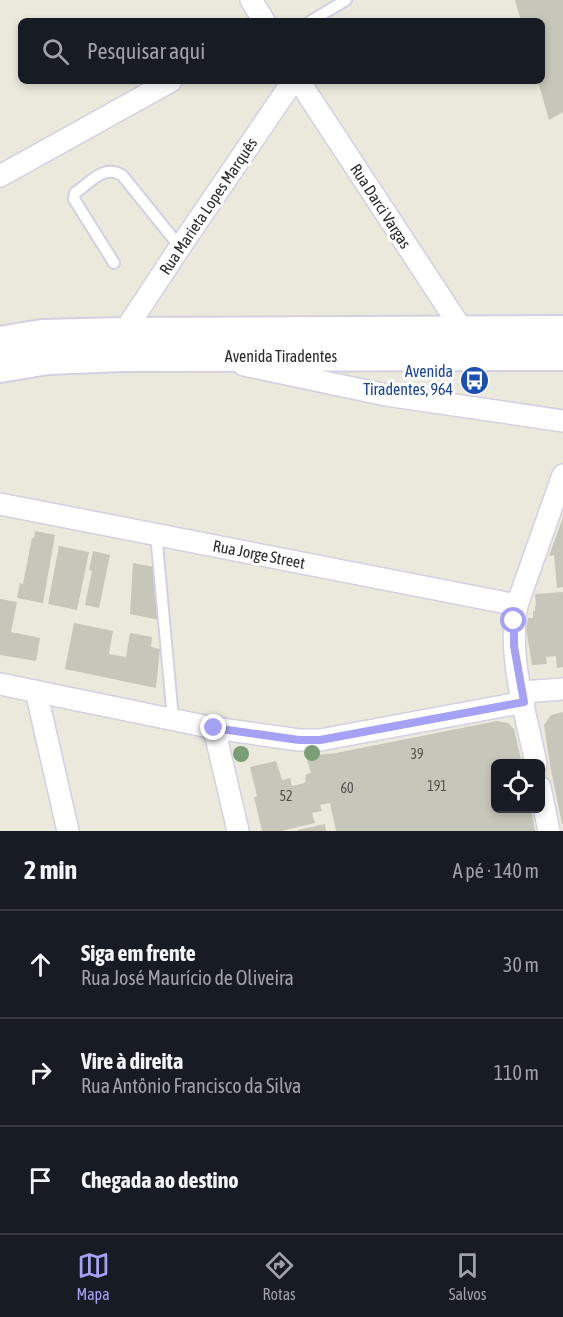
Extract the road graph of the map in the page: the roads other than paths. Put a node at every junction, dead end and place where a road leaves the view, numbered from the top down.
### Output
1 (252, 0) edge
2 (346, 0) edge
3 (262, 18) edge
4 (316, 18) edge
5 (166, 84) edge
6 (291, 84) edge
7 (301, 84) edge
8 (0, 176) edge
9 (180, 247) junction
10 (114, 263) dead end
11 (563, 330) edge
12 (463, 331) junction
13 (124, 332) junction
14 (0, 341) edge
15 (563, 356) edge
16 (208, 357) junction
17 (0, 368) edge
18 (563, 421) edge
19 (563, 475) edge
20 (0, 504) edge
21 (156, 534) junction
22 (517, 605) junction
23 (0, 684) edge
24 (563, 689) edge
25 (36, 692) junction
26 (523, 697) junction
27 (173, 719) junction
28 (214, 728) junction
29 (535, 759) edge
30 (545, 811) edge
31 (68, 831) edge
32 (238, 831) edge
33 (549, 831) edge

1 - 3 street
2 - 4 lane
5 - 8 street
6 - 9 street, Rua Marieta Lopes Marquês
7 - 12 street, Rua Darci Vargas
9 - 10 lane
9 - 13 street, Rua Marieta Lopes Marquês
11 - 12 main road, Avenida Tiradentes
12 - 13 main road, Avenida Tiradentes
13 - 14 main road, Avenida Tiradentes
15 - 16 main road, Avenida Tiradentes
16 - 17 main road, Avenida Tiradentes
16 - 18 street
19 - 22 street
20 - 21 street, Rua Jorge Street
21 - 22 street, Rua Jorge Street
21 - 27 lane
22 - 26 street
23 - 25 street
24 - 26 street
25 - 27 street
25 - 31 street
26 - 28 street
26 - 29 street
27 - 28 street
28 - 32 street
30 - 33 street

